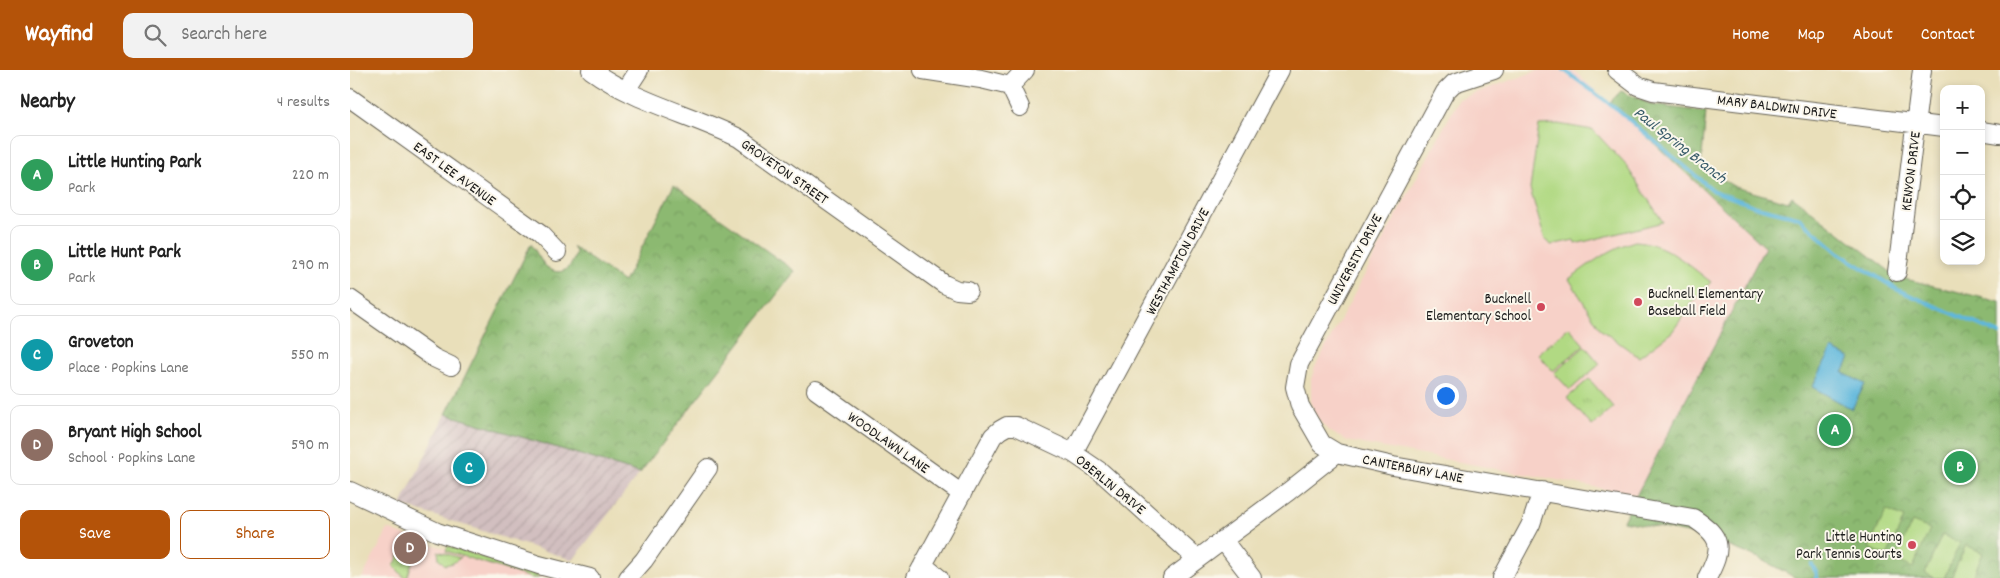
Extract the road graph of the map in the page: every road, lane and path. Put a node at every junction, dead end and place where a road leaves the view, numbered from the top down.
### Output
1 (591, 70) edge
2 (639, 70) edge
3 (923, 70) edge
4 (1025, 70) edge
5 (1280, 70) edge
6 (1494, 70) edge
7 (1617, 70) edge
8 (1922, 70) edge
9 (1471, 73) edge
10 (1010, 86) junction
11 (626, 90) junction
12 (350, 98) edge
13 (1020, 107) dead end
14 (1915, 123) junction
15 (1940, 126) edge
16 (1985, 132) edge
17 (2000, 134) edge
18 (557, 252) dead end
19 (1898, 272) dead end
20 (968, 291) dead end
21 (350, 299) edge
22 (451, 366) dead end
23 (816, 390) dead end
24 (1073, 453) junction
25 (1337, 453) junction
26 (708, 468) dead end
27 (350, 491) edge
28 (1542, 492) junction
29 (962, 494) junction
30 (1223, 540) junction
31 (1197, 559) junction
32 (920, 572) edge
33 (590, 578) edge
34 (628, 578) edge
35 (939, 578) edge
36 (1172, 578) edge
37 (1252, 578) edge
38 (1502, 578) edge
39 (1707, 578) edge

1 - 11 street, GROVETON STREET
2 - 11 street
3 - 10 street
4 - 10 street
5 - 24 street, WESTHAMPTON DRIVE
6 - 9 street
7 - 14 street, MARY BALDWIN DRIVE
8 - 14 street, KENYON DRIVE
9 - 25 street, UNIVERSITY DRIVE
10 - 13 street
11 - 20 street, GROVETON STREET
12 - 18 street, EAST LEE AVENUE
14 - 15 street, MARY BALDWIN DRIVE
14 - 19 street, KENYON DRIVE
16 - 17 street
21 - 22 street
23 - 29 street, WOODLAWN LANE
24 - 29 street, OBERLIN DRIVE
24 - 31 street, OBERLIN DRIVE
25 - 28 street, CANTERBURY LANE
25 - 30 street
26 - 34 street
27 - 33 street
28 - 38 street
28 - 39 street, CANTERBURY LANE
29 - 32 street, OBERLIN DRIVE
30 - 31 street
30 - 37 street
31 - 36 street
32 - 35 street

